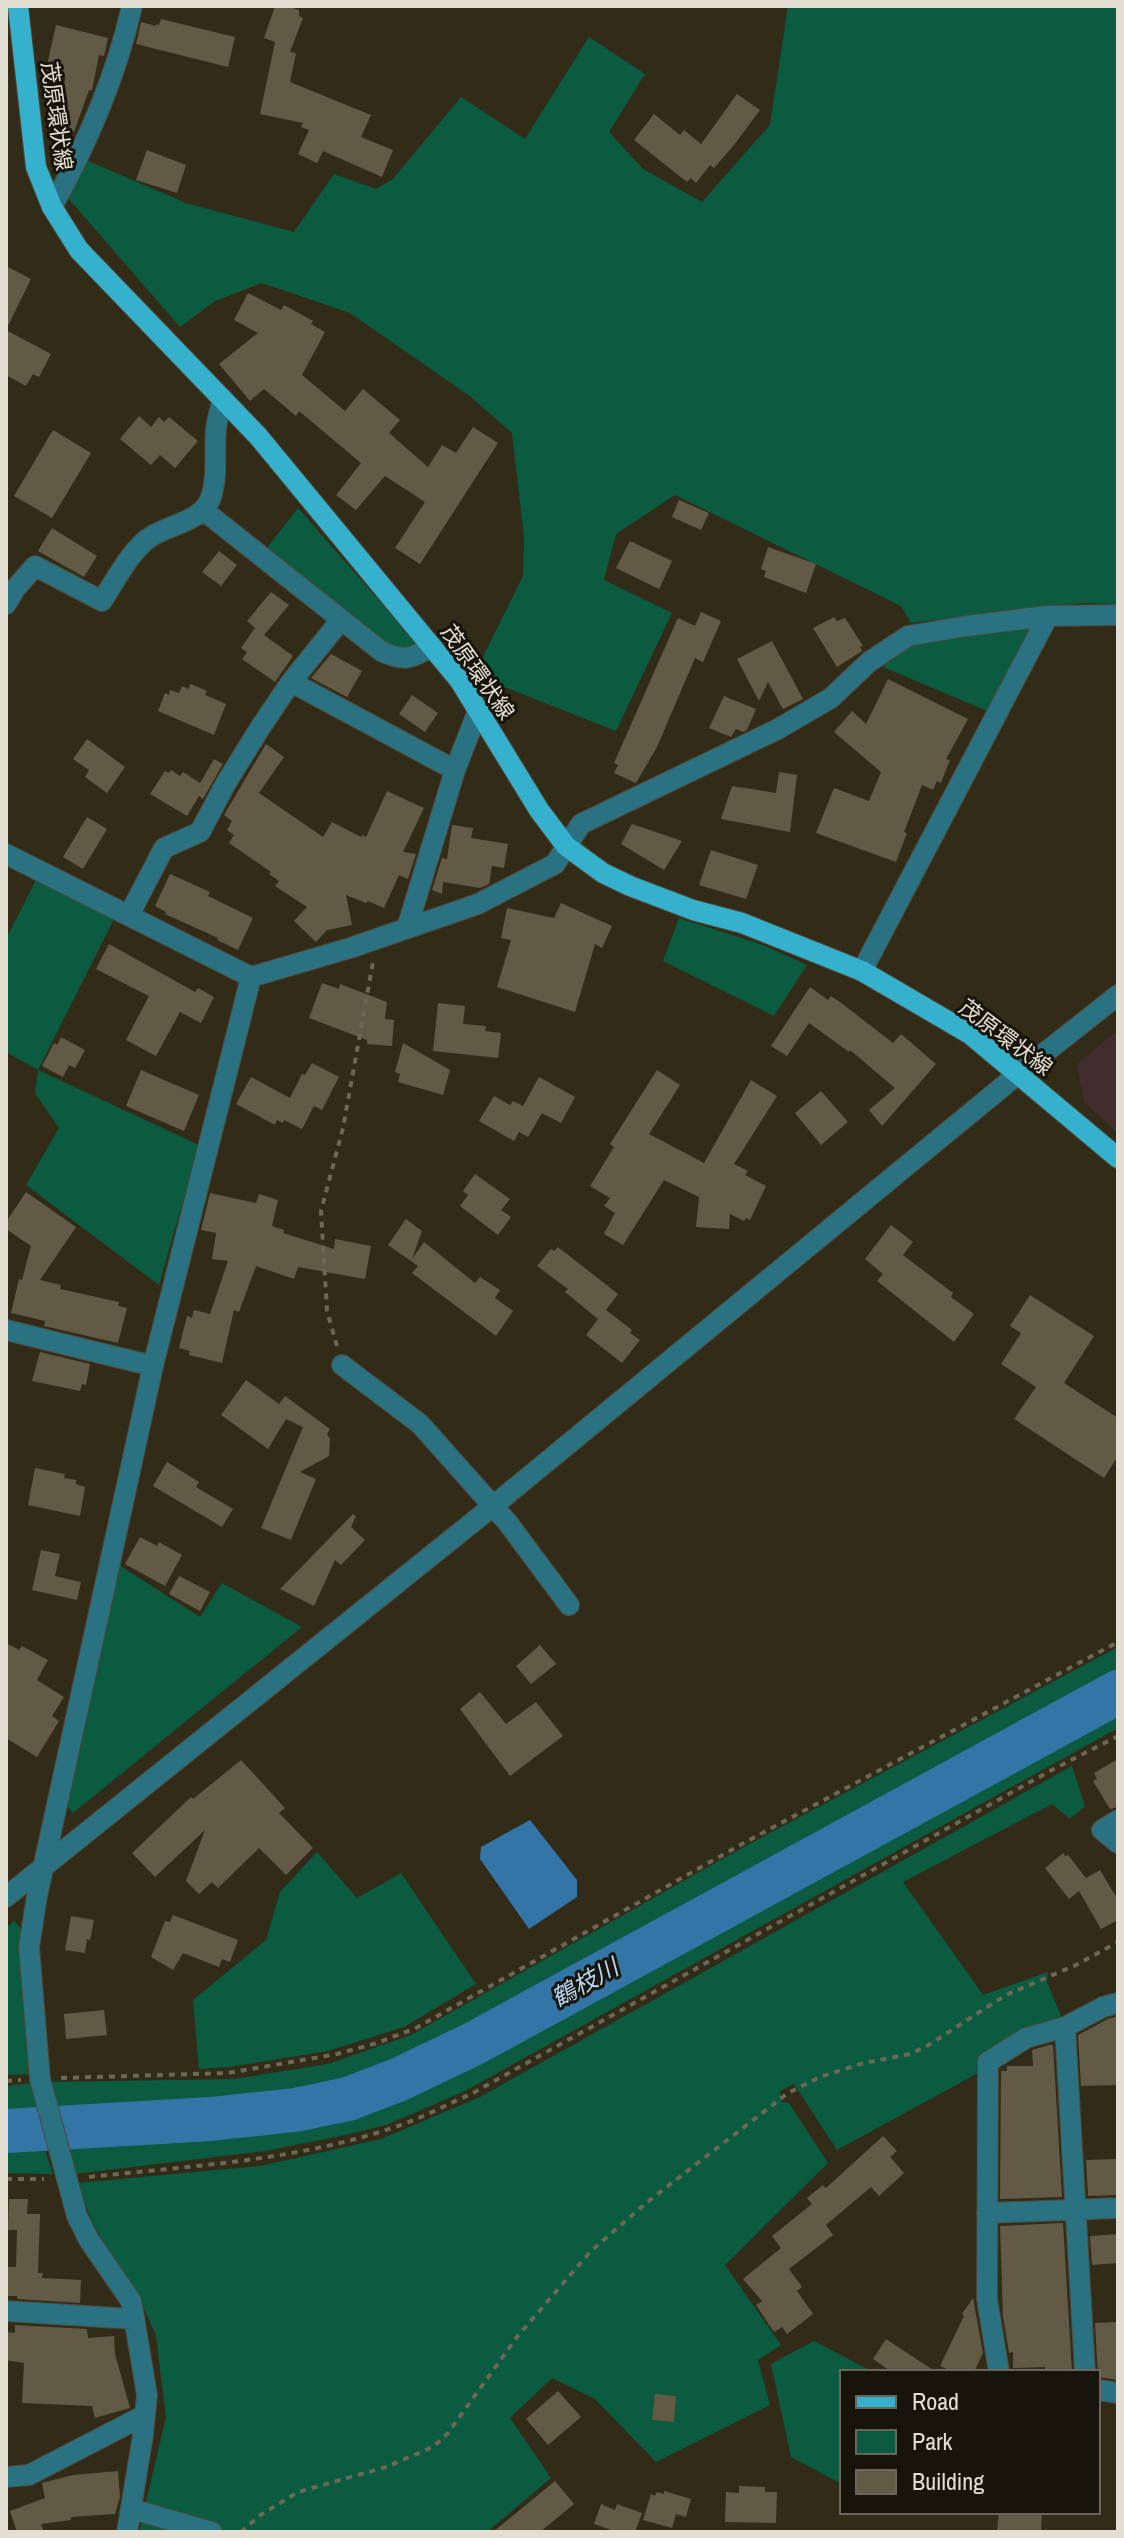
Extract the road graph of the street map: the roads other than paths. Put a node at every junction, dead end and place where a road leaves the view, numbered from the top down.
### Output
1 (18, 6) edge
2 (132, 6) edge
3 (52, 207) junction
4 (223, 399) junction
5 (203, 510) junction
6 (6, 604) edge
7 (1118, 615) edge
8 (1048, 616) junction
9 (341, 620) junction
10 (432, 646) junction
11 (291, 682) junction
12 (478, 711) junction
13 (455, 770) junction
14 (566, 846) junction
15 (6, 854) edge
16 (129, 915) junction
17 (407, 928) junction
18 (862, 971) junction
19 (251, 977) junction
20 (1118, 995) edge
21 (1018, 1074) junction
22 (1118, 1158) edge
23 (6, 1330) edge
24 (342, 1365) road end
25 (153, 1366) junction
26 (493, 1506) junction
27 (569, 1605) dead end
28 (1118, 1820) edge
29 (1118, 1843) edge
30 (45, 1866) junction
31 (6, 1897) edge
32 (1118, 2003) edge
33 (1065, 2027) junction
34 (1118, 2208) edge
35 (1077, 2209) junction
36 (987, 2213) junction
37 (6, 2311) edge
38 (134, 2319) junction
39 (999, 2370) edge
40 (1085, 2370) edge
41 (145, 2415) junction
42 (6, 2477) edge
43 (132, 2509) junction
44 (127, 2532) edge
45 (212, 2532) edge

1 - 3 main road, 茂原環状線
2 - 3 street
3 - 4 main road, 茂原環状線
4 - 5 street
4 - 10 main road, 茂原環状線
5 - 6 street
5 - 9 street
7 - 8 street
8 - 14 street
8 - 18 street
9 - 10 street
9 - 11 street
10 - 12 main road, 茂原環状線
11 - 13 street
11 - 16 street
12 - 13 street
12 - 14 main road, 茂原環状線
13 - 17 street
14 - 17 street
14 - 18 main road, 茂原環状線
15 - 16 street
16 - 19 street
17 - 19 street
18 - 21 main road, 茂原環状線
19 - 25 street
20 - 21 street
21 - 22 main road, 茂原環状線
21 - 26 street
23 - 25 street
24 - 26 street
25 - 30 street
26 - 27 street
26 - 30 street
28 - 29 street
30 - 31 street
30 - 38 street
32 - 33 street
33 - 35 street
33 - 36 street
34 - 35 street
35 - 36 street
35 - 40 street
36 - 39 street
37 - 38 street
38 - 41 street
41 - 42 street
41 - 43 street
43 - 44 street
43 - 45 street

